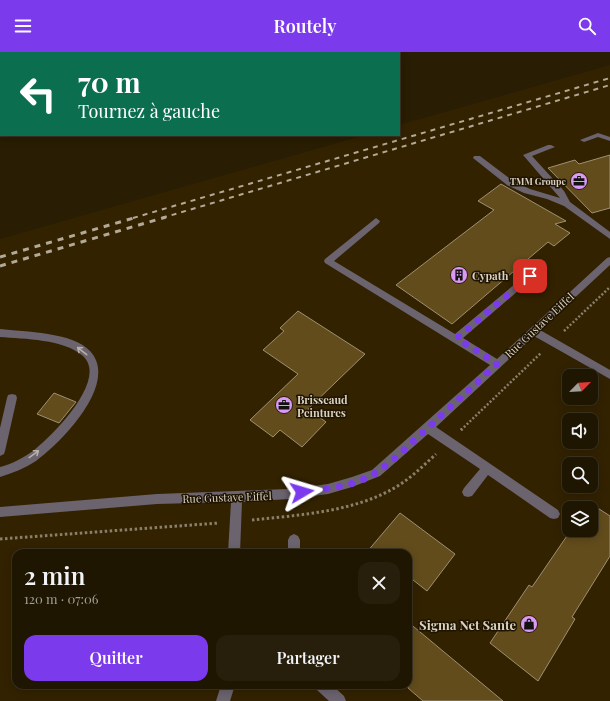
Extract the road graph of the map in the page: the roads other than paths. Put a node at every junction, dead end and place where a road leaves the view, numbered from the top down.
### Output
1 (610, 139) edge
2 (584, 140) dead end
3 (551, 148) dead end
4 (476, 158) dead end
5 (566, 204) junction
6 (376, 221) dead end
7 (610, 236) edge
8 (610, 260) edge
9 (530, 276) dead end
10 (534, 331) junction
11 (0, 333) edge
12 (457, 338) junction
13 (497, 364) junction
14 (610, 375) edge
15 (12, 398) dead end
16 (428, 428) junction
17 (0, 451) edge
18 (487, 469) junction
19 (0, 472) edge
20 (468, 492) dead end
21 (237, 497) junction
22 (0, 512) edge
23 (554, 514) dead end
24 (294, 540) dead end
25 (234, 549) edge
26 (294, 549) edge
27 (227, 689) edge
28 (326, 689) edge
29 (223, 701) edge
30 (339, 701) edge

1 - 2 street
3 - 5 street
4 - 5 street
5 - 7 street
6 - 12 street
8 - 10 street, Rue Gustave Eiffel
9 - 12 street
10 - 13 street, Rue Gustave Eiffel
10 - 14 street
19 -> 11 street
12 - 13 street
13 - 16 street, Rue Gustave Eiffel
15 - 17 street
16 - 18 street
16 - 21 street, Rue Gustave Eiffel
18 - 20 street
18 - 23 street
21 - 22 street, Rue Gustave Eiffel
21 - 25 street
24 - 26 street
27 - 29 street
28 - 30 street

